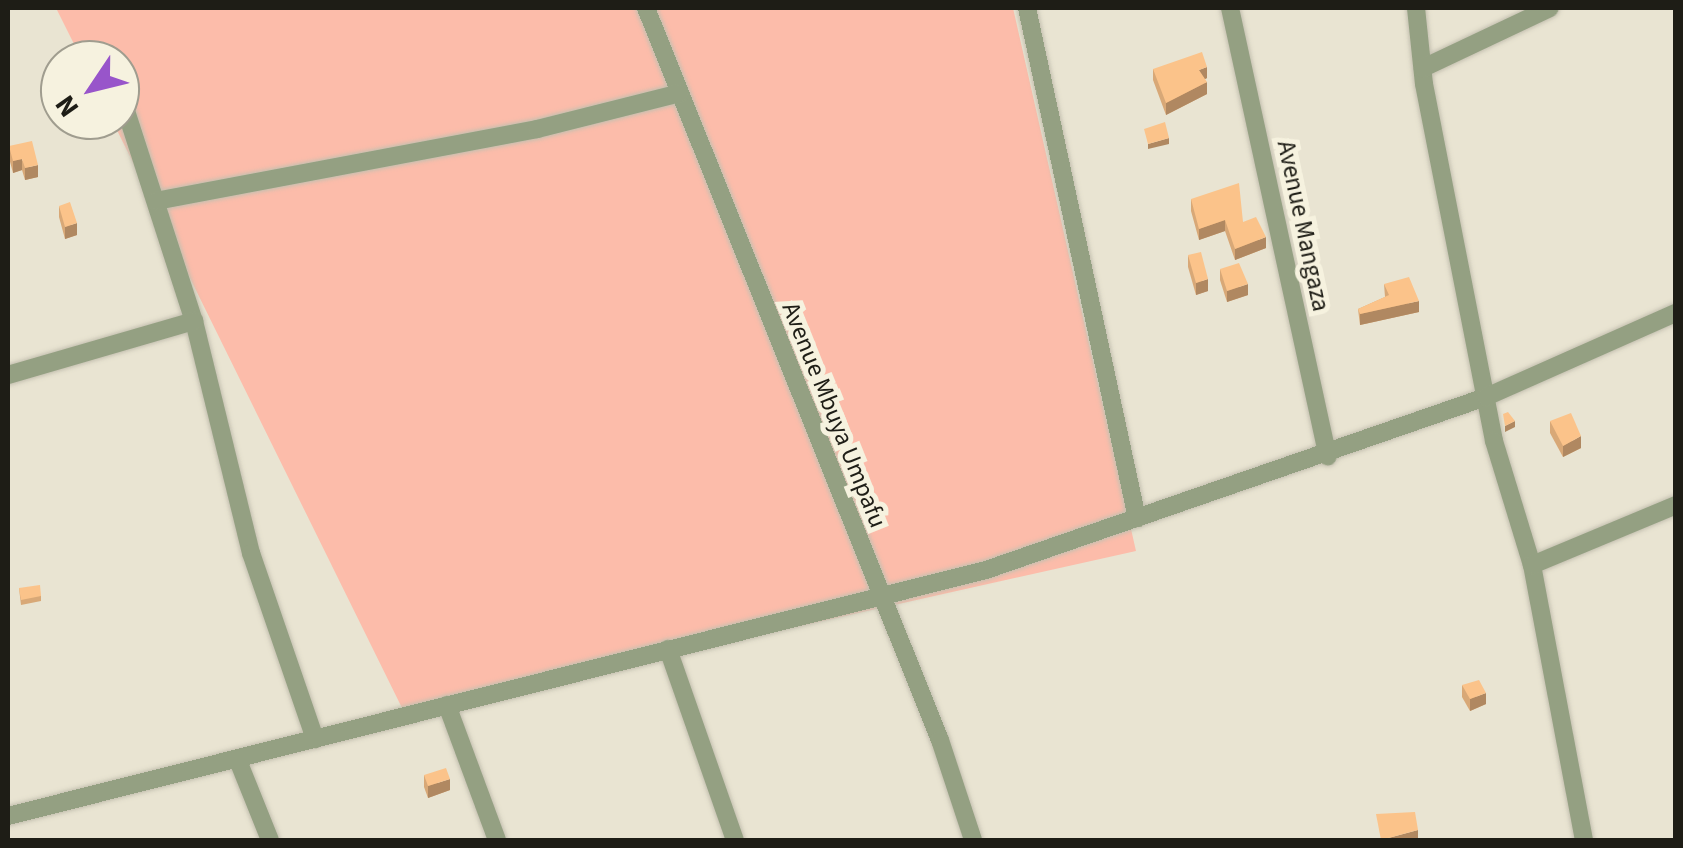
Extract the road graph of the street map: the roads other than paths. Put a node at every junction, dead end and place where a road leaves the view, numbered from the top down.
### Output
1 (646, 8) edge
2 (1027, 8) edge
3 (1230, 8) edge
4 (1416, 8) edge
5 (1550, 8) edge
6 (1423, 68) junction
7 (680, 93) junction
8 (136, 140) edge
9 (156, 201) junction
10 (1676, 313) edge
11 (194, 320) junction
12 (8, 374) edge
13 (1486, 397) junction
14 (1328, 456) junction
15 (1676, 505) edge
16 (1137, 518) junction
17 (1532, 565) junction
18 (878, 594) junction
19 (668, 649) junction
20 (447, 705) junction
21 (315, 739) junction
22 (238, 763) junction
23 (8, 816) edge
24 (270, 840) edge
25 (497, 840) edge
26 (736, 840) edge
27 (973, 840) edge
28 (1584, 840) edge

1 - 7 street, Avenue Mbuya Umpafu
2 - 16 street
3 - 14 street, Avenue Mangaza
4 - 6 street
5 - 6 street
6 - 13 street
7 - 9 street
7 - 18 street, Avenue Mbuya Umpafu
8 - 9 street
9 - 11 street
10 - 13 street
11 - 12 street
11 - 21 street
13 - 14 street
13 - 17 street
14 - 16 street
15 - 17 street
16 - 18 street
17 - 28 street
18 - 19 street
18 - 27 street, Avenue Mbuya Umpafu
19 - 20 street
19 - 26 street
20 - 21 street
20 - 25 street
21 - 22 street
22 - 23 street
22 - 24 street

